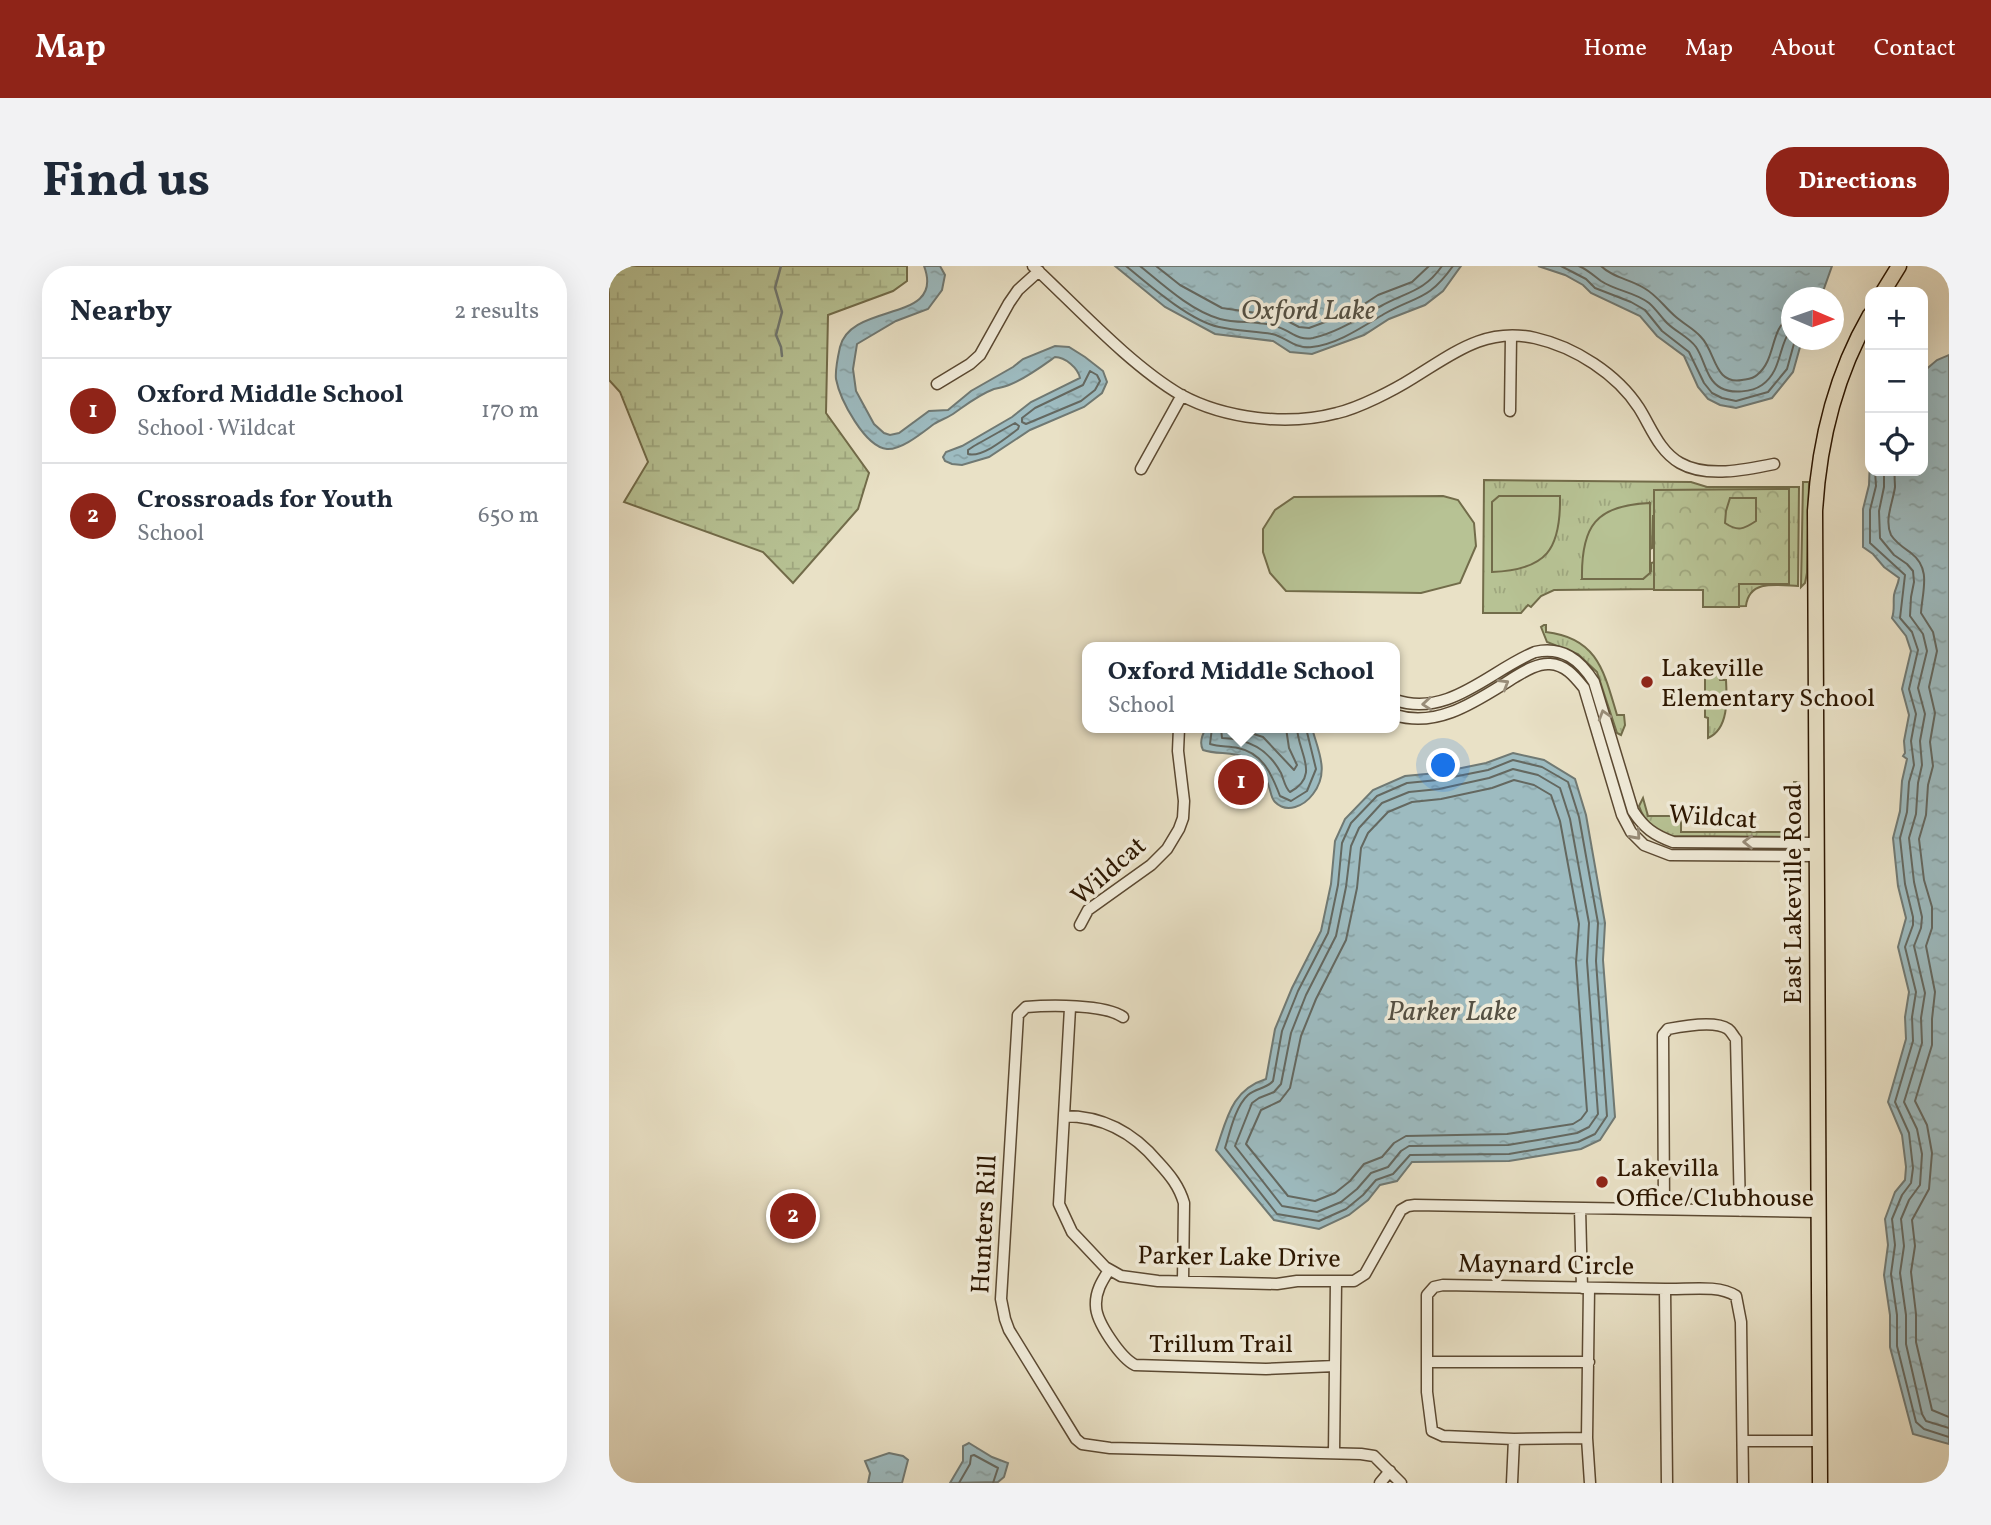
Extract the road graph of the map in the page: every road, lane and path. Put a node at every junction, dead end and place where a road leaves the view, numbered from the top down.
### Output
1 (1899, 266) edge
2 (1036, 269) edge
3 (1886, 287) edge
4 (1865, 324) edge
5 (1511, 336) junction
6 (937, 384) dead end
7 (1181, 395) junction
8 (1510, 411) dead end
9 (1774, 464) dead end
10 (1141, 469) dead end
11 (1535, 652) junction
12 (1540, 666) junction
13 (1400, 702) edge
14 (1400, 716) edge
15 (1179, 733) edge
16 (1623, 799) junction
17 (1816, 849) junction
18 (1080, 925) dead end
19 (1070, 1008) junction
20 (1123, 1017) dead end
21 (1064, 1116) junction
22 (1580, 1208) junction
23 (1664, 1209) junction
24 (1740, 1211) junction
25 (1818, 1212) junction
26 (1109, 1270) junction
27 (1183, 1281) junction
28 (1336, 1282) junction
29 (1586, 1288) junction
30 (1665, 1289) junction
31 (1427, 1362) junction
32 (1589, 1362) junction
33 (1335, 1366) junction
34 (1587, 1438) junction
35 (1514, 1439) junction
36 (1742, 1441) junction
37 (1820, 1441) junction
38 (1334, 1453) junction
39 (1390, 1471) junction
40 (1380, 1483) edge
41 (1401, 1483) edge
42 (1511, 1483) edge
43 (1590, 1483) edge
44 (1667, 1483) edge
45 (1743, 1483) edge
46 (1820, 1483) edge

1 - 3 main road
2 - 6 street
2 - 7 street
4 - 17 main road, East Lakeville Road
5 - 7 street
5 - 8 street
5 - 9 street
7 - 10 street
11 - 12 street
11 -> 13 street
16 -> 11 street, Wildcat
14 -> 12 street
12 - 16 street, Wildcat
15 - 18 street, Wildcat
16 - 17 street, Wildcat
17 - 25 main road, East Lakeville Road
19 - 20 street, Hunters Rill
19 - 21 street, Parker Lake Drive
19 - 38 street, Hunters Rill
21 - 26 street, Parker Lake Drive
21 - 27 street
22 - 23 street, Parker Lake Drive
22 - 28 street, Parker Lake Drive
22 - 29 street
23 - 24 street, Parker Lake Drive
23 - 24 street
24 - 25 street, Parker Lake Drive
25 - 37 main road, East Lakeville Road
26 - 27 street, Parker Lake Drive
26 - 33 street, Trillum Trail
27 - 28 street, Parker Lake Drive
28 - 33 street
29 - 30 street, Maynard Circle
29 - 31 street, Maynard Circle
29 - 32 street
30 - 36 street, Maynard Circle
30 - 44 street
31 - 32 street
31 - 35 street, Maynard Circle
32 - 34 street
33 - 38 street
34 - 35 street, Maynard Circle
34 - 43 street
35 - 42 street
36 - 37 street
36 - 45 street
37 - 46 main road, East Lakeville Road
38 - 39 street, Hunters Rill
39 - 40 street
39 - 41 street, Hunters Rill

